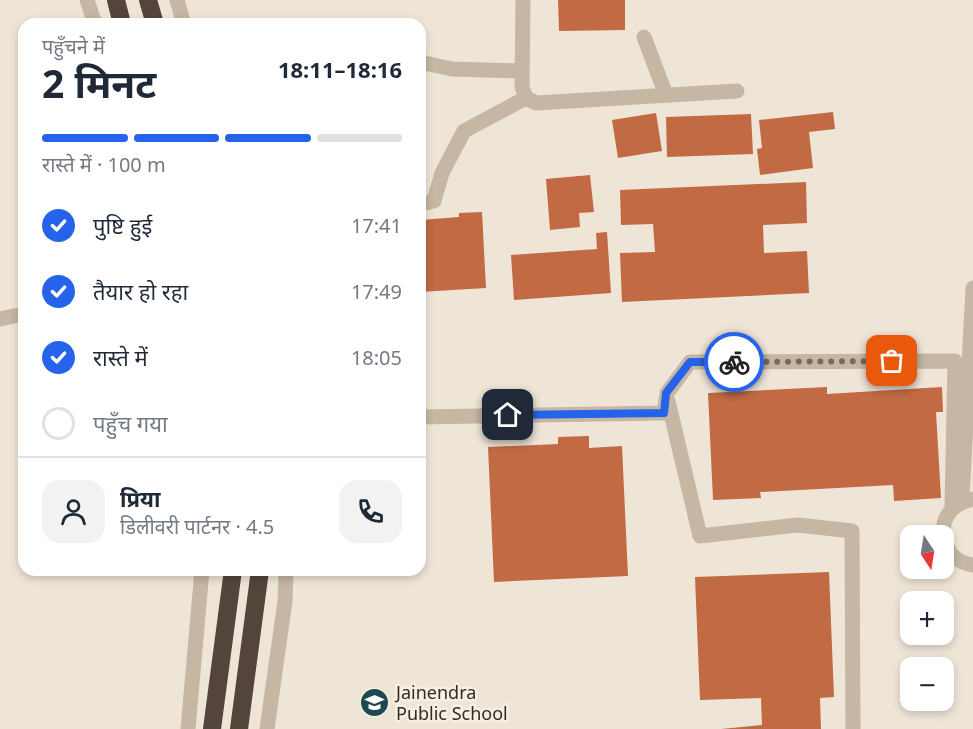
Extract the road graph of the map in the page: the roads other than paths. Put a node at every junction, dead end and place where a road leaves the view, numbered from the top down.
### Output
1 (87, 0) edge
2 (116, 0) edge
3 (148, 0) edge
4 (177, 0) edge
5 (523, 0) edge
6 (92, 18) edge
7 (120, 18) edge
8 (152, 18) edge
9 (182, 18) edge
10 (644, 37) dead end
11 (426, 63) edge
12 (522, 71) junction
13 (737, 91) dead end
14 (666, 95) junction
15 (526, 98) junction
16 (426, 203) edge
17 (973, 288) edge
18 (18, 315) edge
19 (0, 319) edge
20 (971, 355) edge
21 (666, 393) junction
22 (426, 417) edge
23 (962, 503) edge
24 (945, 525) edge
25 (954, 557) edge
26 (973, 566) edge
27 (201, 576) edge
28 (232, 576) edge
29 (259, 576) edge
30 (286, 576) edge
31 (188, 729) edge
32 (212, 729) edge
33 (239, 729) edge
34 (267, 729) edge
35 (853, 729) edge

1 - 6 street
2 - 7 highway
3 - 8 highway
4 - 9 street
5 - 12 street
10 - 14 street
11 - 12 street
12 - 15 street
13 - 14 street
14 - 15 street
15 - 16 street
17 - 20 street
18 - 19 street
20 - 23 street
21 - 22 street
21 - 23 street
21 - 35 street
23 - 24 street
25 - 26 street
27 - 31 street
28 - 32 highway
29 - 33 highway
30 - 34 street

